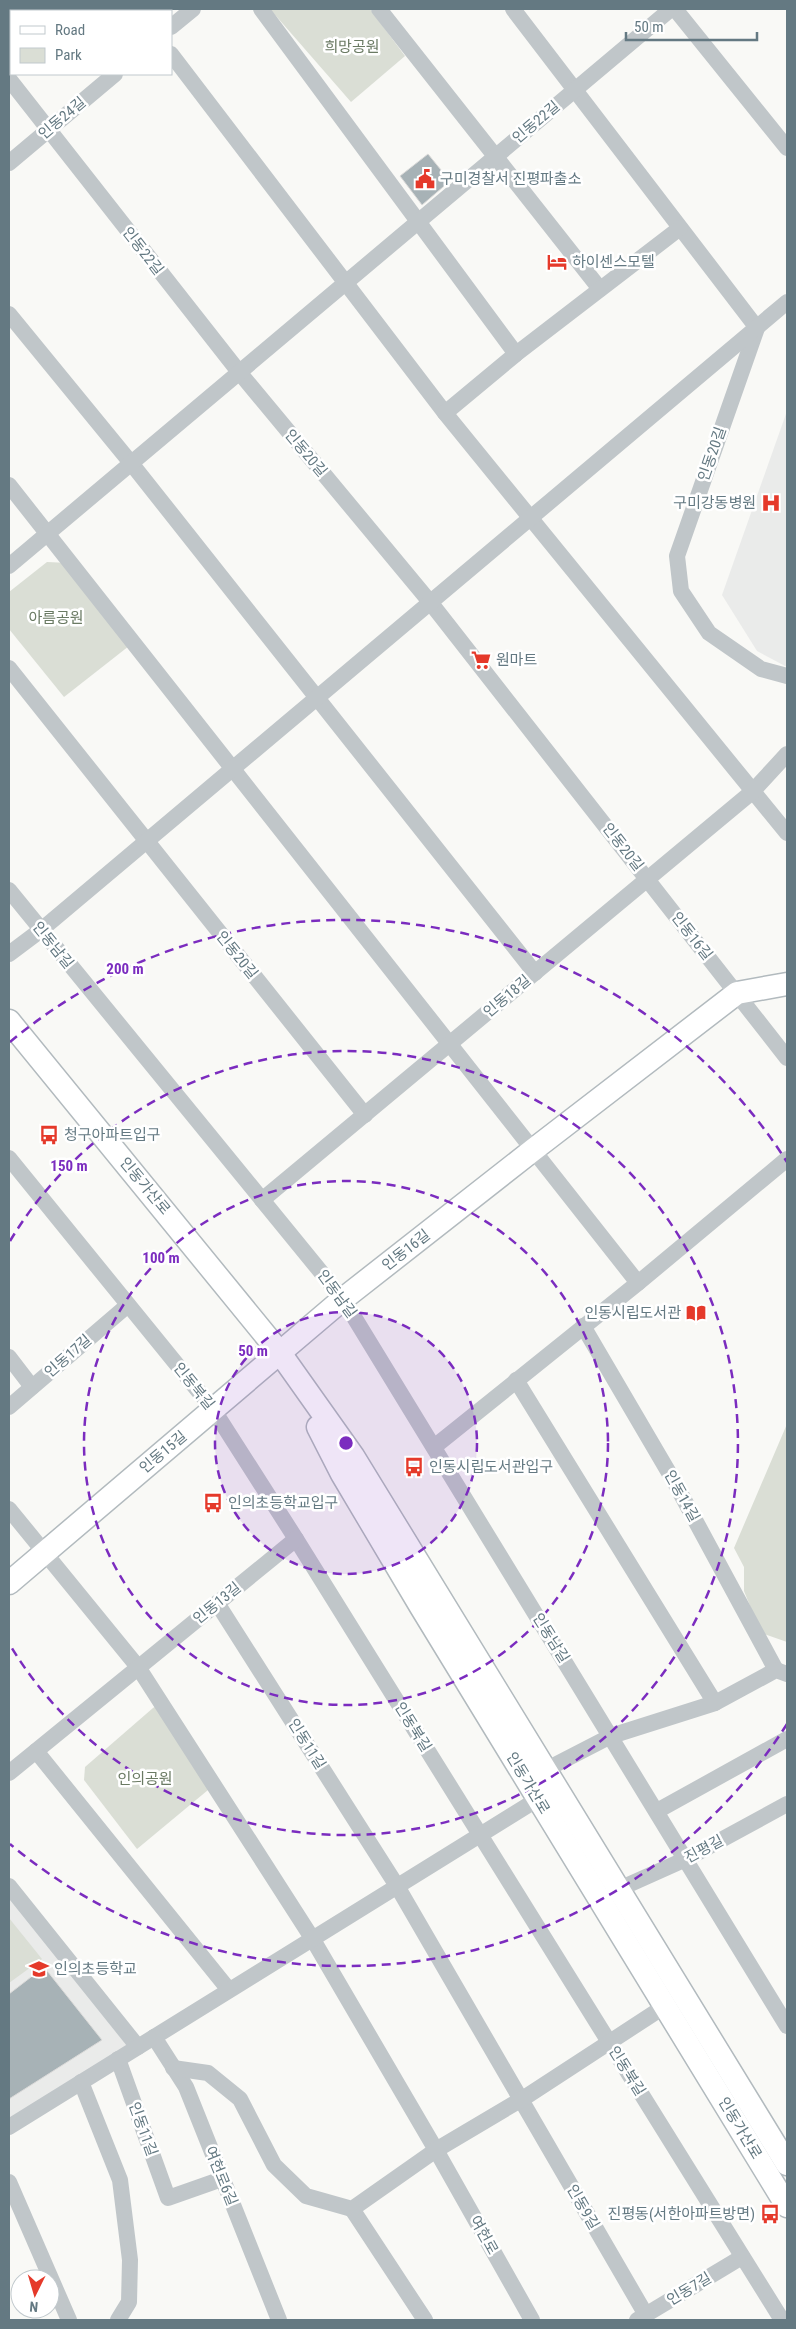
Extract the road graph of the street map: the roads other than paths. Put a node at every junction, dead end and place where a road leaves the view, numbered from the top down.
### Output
1 (193, 9) edge
2 (262, 9) edge
3 (379, 9) edge
4 (513, 9) edge
5 (671, 9) edge
6 (675, 9) edge
7 (172, 26) edge
8 (172, 55) edge
9 (114, 75) edge
10 (9, 78) edge
11 (576, 89) junction
12 (48, 130) junction
13 (787, 148) edge
14 (496, 156) junction
15 (9, 163) edge
16 (418, 221) junction
17 (680, 228) junction
18 (345, 283) junction
19 (600, 289) junction
20 (787, 302) edge
21 (9, 314) edge
22 (756, 328) junction
23 (516, 354) junction
24 (238, 372) junction
25 (445, 413) junction
26 (131, 463) junction
27 (9, 485) edge
28 (529, 519) junction
29 (48, 533) junction
30 (9, 566) edge
31 (430, 602) junction
32 (9, 668) edge
33 (787, 676) edge
34 (316, 699) junction
35 (787, 754) edge
36 (232, 769) junction
37 (752, 792) junction
38 (787, 833) edge
39 (146, 841) junction
40 (648, 879) junction
41 (9, 890) edge
42 (41, 930) junction
43 (9, 954) edge
44 (535, 973) junction
45 (787, 984) edge
46 (737, 993) junction
47 (9, 1020) edge
48 (449, 1044) junction
49 (787, 1058) edge
50 (365, 1115) junction
51 (533, 1150) junction
52 (9, 1158) edge
53 (787, 1159) edge
54 (262, 1200) junction
55 (638, 1283) junction
56 (343, 1299) junction
57 (128, 1305) junction
58 (583, 1326) junction
59 (280, 1353) junction
60 (9, 1357) edge
61 (516, 1380) junction
62 (32, 1387) junction
63 (9, 1408) edge
64 (213, 1409) junction
65 (434, 1447) junction
66 (9, 1509) edge
67 (296, 1539) junction
68 (45, 1552) junction
69 (9, 1582) edge
70 (217, 1603) junction
71 (138, 1667) junction
72 (782, 1672) edge
73 (715, 1703) junction
74 (611, 1736) junction
75 (787, 1739) edge
76 (36, 1751) junction
77 (547, 1769) junction
78 (9, 1773) edge
79 (538, 1799) junction
80 (787, 1804) edge
81 (657, 1811) junction
82 (480, 1834) junction
83 (686, 1859) junction
84 (9, 1886) edge
85 (397, 1886) junction
86 (619, 1889) junction
87 (312, 1938) junction
88 (229, 1990) junction
89 (665, 2006) junction
90 (787, 2026) edge
91 (154, 2037) junction
92 (609, 2042) junction
93 (138, 2047) junction
94 (118, 2059) junction
95 (174, 2068) junction
96 (81, 2082) junction
97 (521, 2099) junction
98 (9, 2127) edge
99 (436, 2150) junction
100 (787, 2164) edge
101 (222, 2180) junction
102 (9, 2182) edge
103 (787, 2206) edge
104 (352, 2209) junction
105 (742, 2257) junction
106 (641, 2318) edge
107 (69, 2320) edge
108 (118, 2320) edge
109 (279, 2320) edge
110 (425, 2320) edge
111 (532, 2320) edge
112 (782, 2320) edge

1 - 7 street
2 - 16 street
3 - 14 street
4 - 11 street
5 - 11 street, 인동22길
6 - 13 street
8 - 18 street
9 - 12 street, 인동24길
10 - 12 street, 인동22길
11 - 14 street, 인동22길
11 - 17 street
12 - 15 street, 인동24길
12 - 24 street, 인동22길
14 - 16 street, 인동22길
14 - 19 street
16 - 18 street, 인동22길
16 - 23 street
17 - 19 street
17 - 22 street
18 - 24 street, 인동22길
18 - 25 street
19 - 23 street
20 - 22 street
21 - 26 street
22 - 28 street
22 - 33 street, 인동20길
23 - 25 street
24 - 26 street, 인동22길
24 - 31 street, 인동20길
25 - 28 street
26 - 29 street, 인동22길
26 - 34 street
27 - 29 street
28 - 31 street
28 - 37 street
29 - 30 street, 인동22길
29 - 36 street
31 - 34 street
31 - 40 street, 인동20길
32 - 39 street, 인동20길
34 - 36 street
34 - 44 street
35 - 37 street, 인동18길
36 - 39 street
36 - 48 street
37 - 38 street
37 - 40 street, 인동18길
39 - 42 street
39 - 50 street, 인동20길
40 - 44 street, 인동18길
40 - 46 street, 인동16길
41 - 42 street, 인동남길
42 - 43 street
42 - 54 street, 인동남길
44 - 48 street, 인동18길
45 - 46 main road, 인동16길
46 - 49 street, 인동16길
46 - 51 main road, 인동16길
47 - 59 main road, 인동가산로
48 - 50 street, 인동18길
48 - 51 street
50 - 54 street, 인동18길
51 - 55 street
51 - 56 main road, 인동16길
52 - 57 street, 인동북길
53 - 55 street
54 - 56 street, 인동남길
55 - 58 street
56 - 59 main road, 인동16길
56 - 65 street, 인동남길
57 - 62 street, 인동17길
57 - 64 street, 인동북길
58 - 61 street
58 - 72 street, 인동14길
59 - 64 main road, 인동15길
59 - 77 main road, 인동가산로
59 - 79 main road, 인동가산로
60 - 62 street
61 - 65 street
61 - 73 street
62 - 63 street, 인동17길
64 - 67 street, 인동북길
64 - 68 main road, 인동15길
65 - 74 street, 인동남길
66 - 68 street
67 - 70 street, 인동13길
67 - 82 street, 인동북길
68 - 69 main road, 인동15길
68 - 71 street
70 - 71 street, 인동13길
70 - 85 street, 인동11길
71 - 76 street, 인동13길
71 - 87 street
72 - 73 street
73 - 74 street
74 - 77 street
74 - 81 street, 인동남길
75 - 81 street
76 - 78 street, 인동13길
76 - 88 street
77 - 86 main road, 인동가산로
79 - 82 street
79 - 89 main road, 인동가산로
80 - 83 street, 진평길
81 - 83 street, 인동남길
82 - 85 street
82 - 92 street, 인동북길
83 - 86 street, 진평길
83 - 90 street, 인동남길
84 - 93 street
85 - 87 street
85 - 97 street, 인동9길
86 - 100 main road, 인동가산로
87 - 88 street
87 - 99 street
88 - 91 street
89 - 92 street
89 - 103 main road, 인동가산로
91 - 93 street
91 - 95 street, 여헌로6길
92 - 97 street
92 - 105 street, 인동북길
93 - 94 street
94 - 96 street
94 - 101 street, 인동11길
95 - 101 street, 여헌로6길
95 - 104 street
96 - 98 street
96 - 108 street
97 - 99 street
97 - 106 street, 인동9길
99 - 104 street
99 - 111 street, 여헌로
101 - 109 street, 여헌로6길
102 - 107 street
104 - 110 street
105 - 106 street, 인동7길
105 - 112 street, 인동북길

